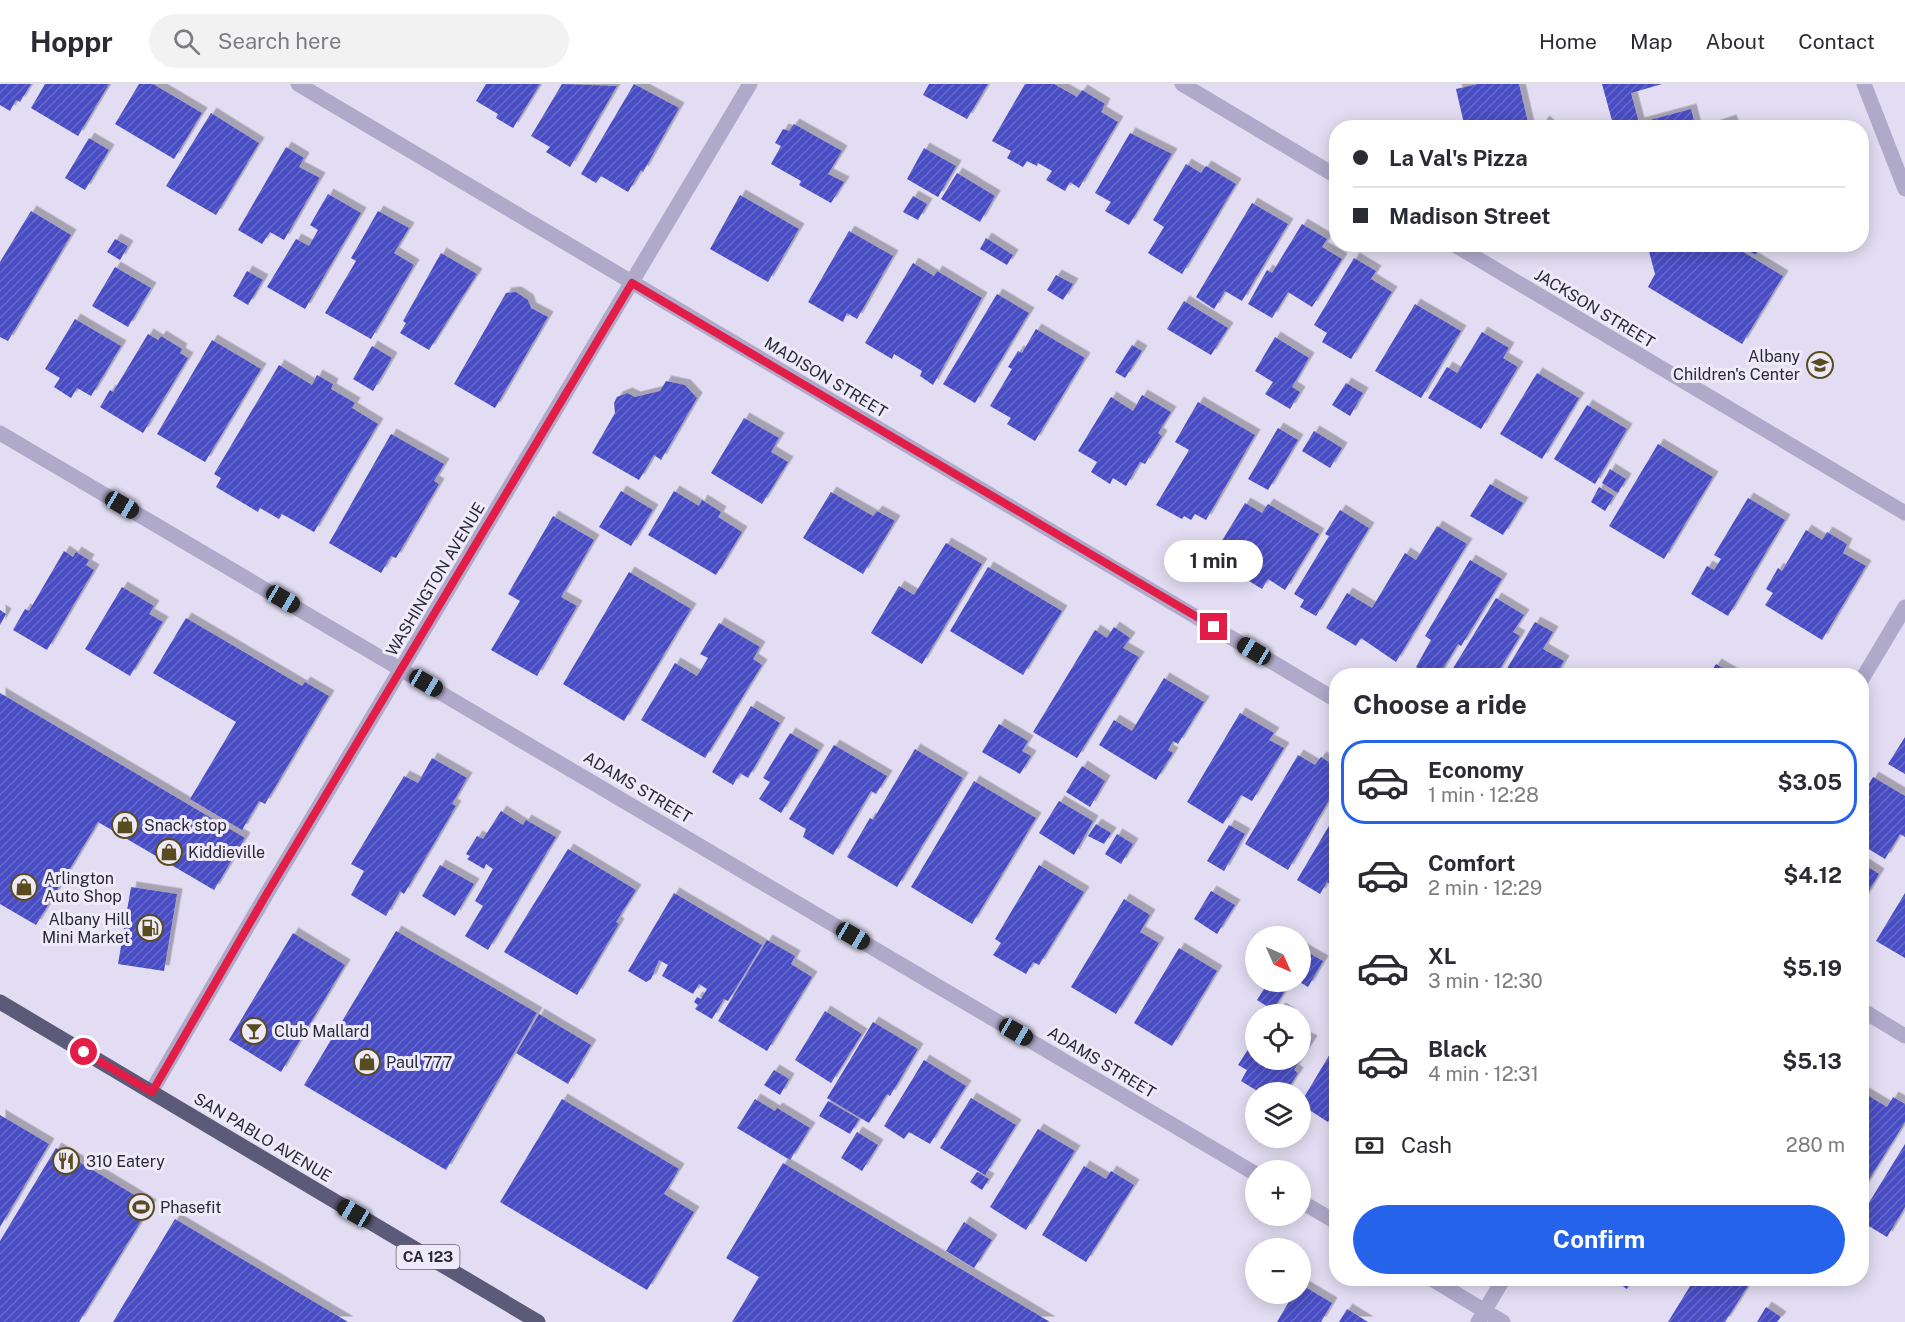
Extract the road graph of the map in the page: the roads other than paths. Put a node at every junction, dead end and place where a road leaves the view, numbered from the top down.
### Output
1 (298, 84) edge
2 (750, 84) edge
3 (1182, 84) edge
4 (1864, 84) edge
5 (1329, 172) edge
6 (1905, 189) edge
7 (1466, 252) edge
8 (632, 283) junction
9 (0, 433) edge
10 (1905, 513) edge
11 (1905, 608) edge
12 (402, 668) junction
13 (1869, 668) edge
14 (1329, 696) edge
15 (0, 1002) edge
16 (1869, 1014) edge
17 (1905, 1036) edge
18 (152, 1092) junction
19 (1245, 1167) edge
20 (1311, 1207) edge
21 (1329, 1218) edge
22 (1440, 1286) edge
23 (1499, 1286) edge
24 (1481, 1317) edge
25 (538, 1322) edge
26 (1503, 1322) edge

1 - 8 street, MADISON STREET
2 - 8 street, WASHINGTON AVENUE
3 - 5 street
4 - 6 street
7 - 10 street, JACKSON STREET
8 - 12 street, WASHINGTON AVENUE
8 - 14 street, MADISON STREET
9 - 12 street, ADAMS STREET
11 - 13 street
12 - 18 street, WASHINGTON AVENUE
12 - 19 street, ADAMS STREET
15 - 18 main road, SAN PABLO AVENUE / CA 123
16 - 17 street
18 - 25 main road, SAN PABLO AVENUE / CA 123
20 - 21 street
22 - 24 street
23 - 24 street
24 - 26 street

